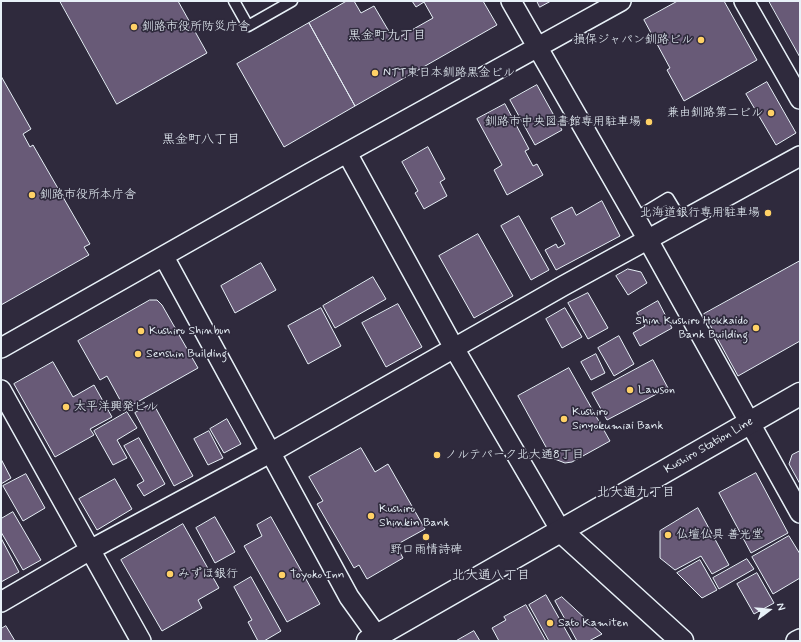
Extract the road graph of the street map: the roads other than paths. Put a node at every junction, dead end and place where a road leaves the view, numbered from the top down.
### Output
1 (234, 1) edge
2 (292, 1) edge
3 (511, 1) edge
4 (621, 1) edge
5 (744, 1) edge
6 (537, 48) junction
7 (800, 99) edge
8 (346, 153) junction
9 (800, 156) edge
10 (635, 218) junction
11 (682, 221) junction
12 (648, 240) junction
13 (164, 257) junction
14 (1, 348) edge
15 (454, 348) junction
16 (1, 390) edge
17 (800, 394) edge
18 (749, 423) junction
19 (270, 453) junction
20 (800, 513) edge
21 (561, 531) junction
22 (90, 550) junction
23 (1, 602) edge
24 (372, 638) edge
25 (800, 639) edge
26 (141, 641) edge
27 (682, 641) edge
28 (796, 641) edge

1 - 2 lane
3 - 6 street
4 - 6 street
5 - 7 street
6 - 8 street
6 - 10 street
8 - 13 street
8 - 15 street
9 - 11 street
10 - 11 lane
10 - 12 street
11 - 12 street
12 - 15 street
12 - 18 street
13 - 14 street
13 - 19 street
15 - 19 street
15 - 21 street
16 - 22 street
17 - 18 main road, Kushiro Station Line
18 - 20 street
18 - 21 main road, Kushiro Station Line
19 - 22 street
19 - 24 street
21 - 24 main road, Kushiro Station Line
21 - 27 main road
22 - 23 street
22 - 26 street
25 - 28 street

